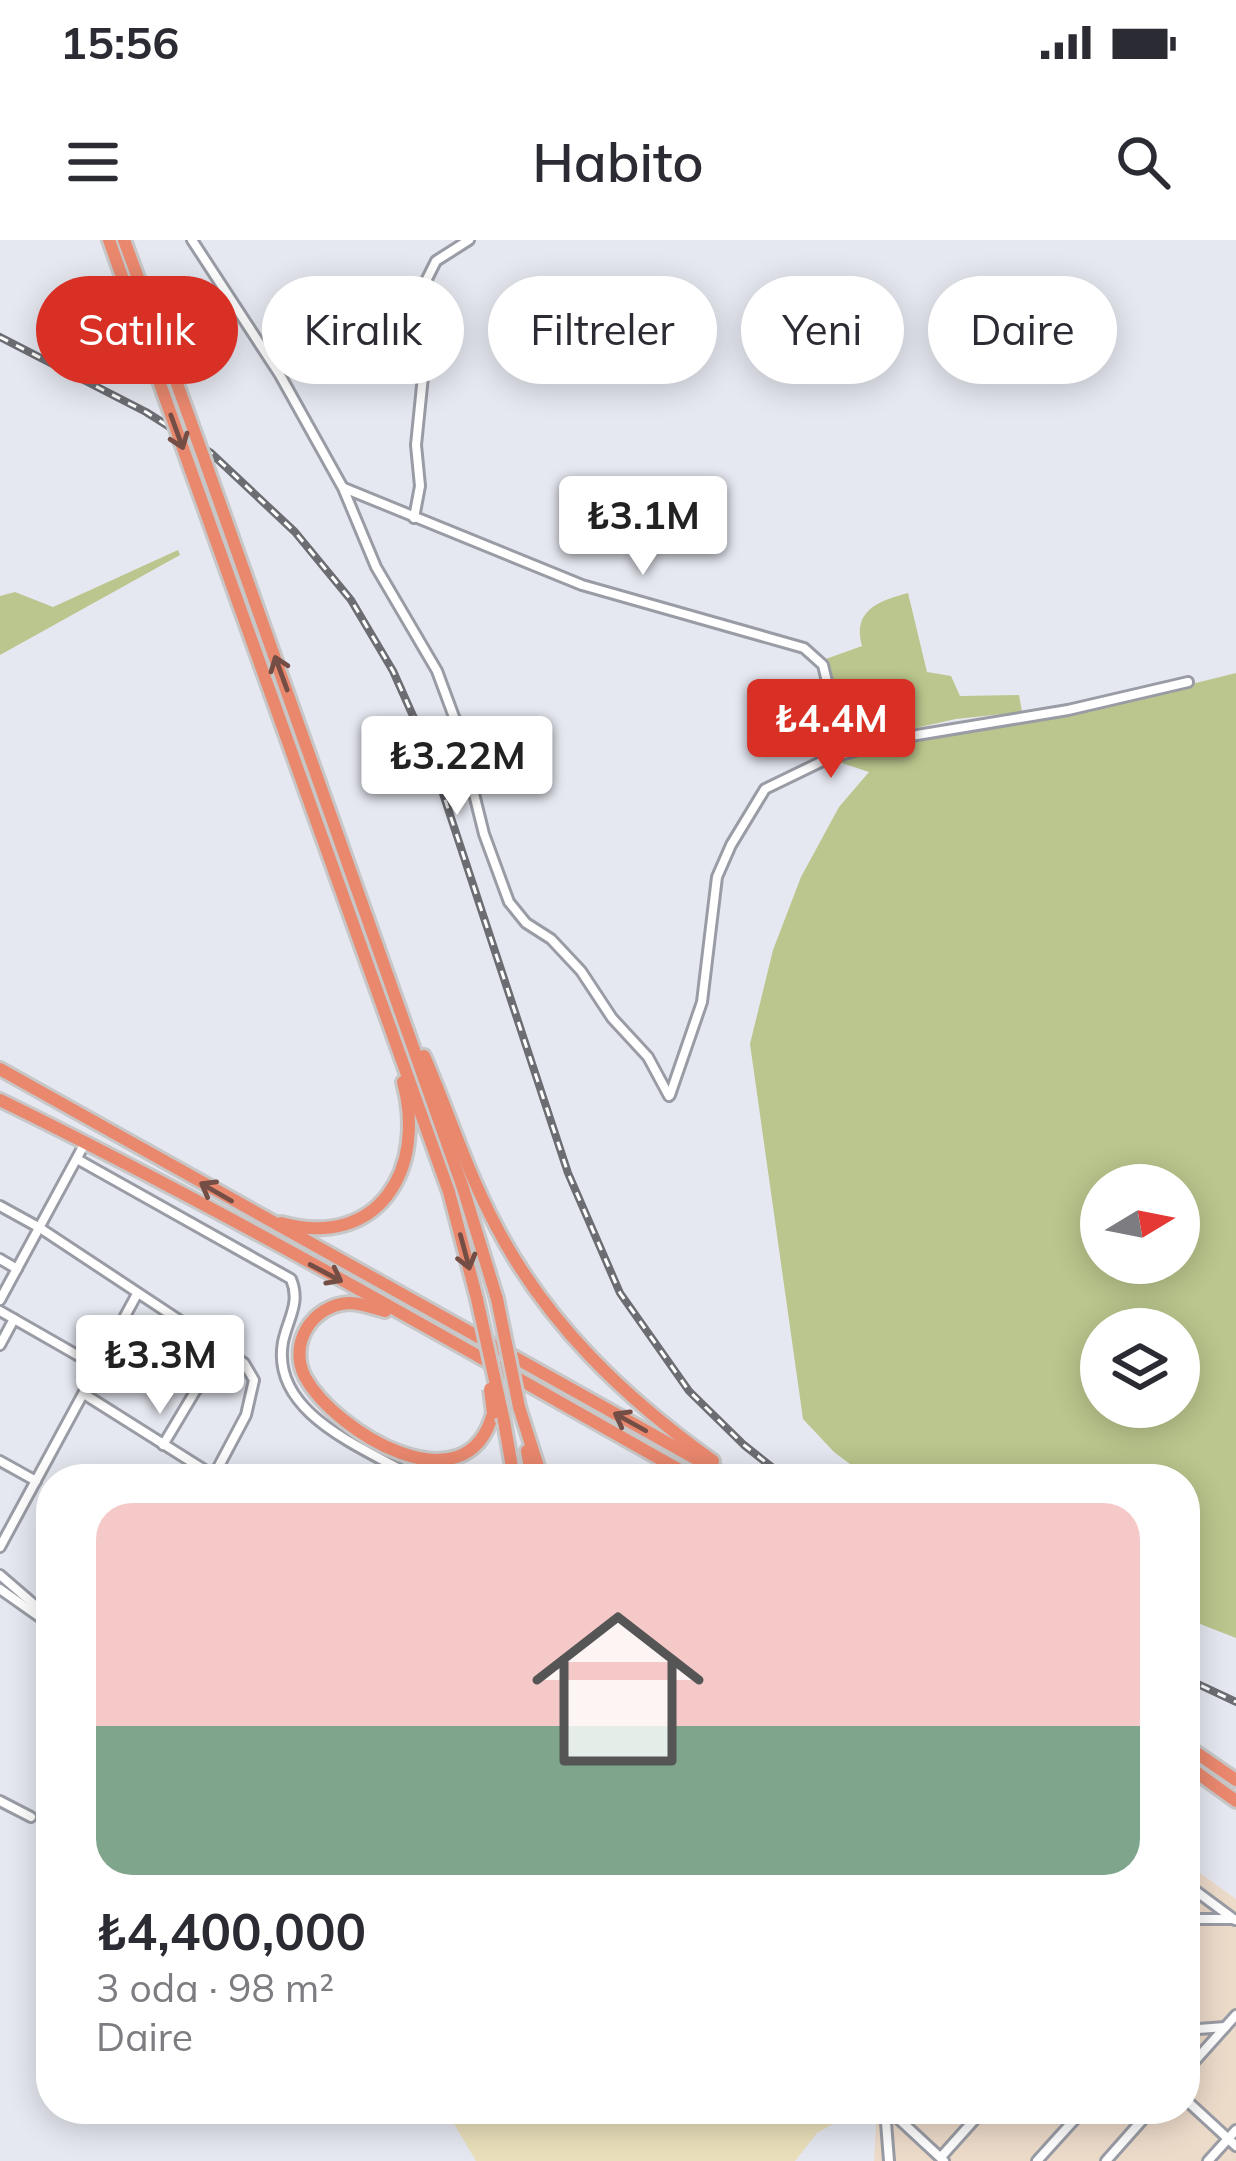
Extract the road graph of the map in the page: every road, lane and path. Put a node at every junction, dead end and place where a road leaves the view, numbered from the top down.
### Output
1 (109, 240) edge
2 (124, 240) edge
3 (192, 240) edge
4 (469, 240) edge
5 (343, 488) junction
6 (414, 518) junction
7 (1188, 682) dead end
8 (844, 753) junction
9 (378, 968) junction
10 (0, 1069) edge
11 (0, 1100) edge
12 (86, 1142) junction
13 (77, 1159) junction
14 (0, 1206) edge
15 (262, 1218) junction
16 (40, 1228) junction
17 (0, 1259) edge
18 (17, 1269) junction
19 (137, 1294) junction
20 (0, 1300) edge
21 (0, 1311) edge
22 (408, 1317) junction
23 (14, 1319) junction
24 (0, 1345) edge
25 (221, 1348) junction
26 (98, 1367) junction
27 (84, 1394) junction
28 (519, 1407) junction
29 (499, 1417) junction
30 (164, 1445) junction
31 (0, 1461) edge
32 (45, 1464) edge
33 (193, 1464) edge
34 (220, 1464) edge
35 (392, 1464) edge
36 (510, 1464) edge
37 (529, 1464) edge
38 (537, 1464) edge
39 (669, 1464) edge
40 (709, 1464) edge
41 (717, 1464) edge
42 (36, 1481) joint
43 (0, 1547) edge
44 (0, 1575) edge
45 (0, 1589) edge
46 (36, 1608) edge
47 (36, 1612) edge
48 (1200, 1755) edge
49 (1200, 1775) edge
50 (1236, 1780) edge
51 (0, 1801) edge
52 (1236, 1801) edge
53 (31, 1816) dead end
54 (1200, 1894) edge
55 (1200, 1919) edge
56 (1236, 1920) edge
57 (1236, 2015) edge
58 (1225, 2027) junction
59 (1200, 2029) edge
60 (1200, 2055) edge
61 (1200, 2113) edge
62 (887, 2124) edge
63 (903, 2124) edge
64 (971, 2124) edge
65 (1070, 2124) edge
66 (1139, 2124) edge
67 (1236, 2130) edge
68 (1232, 2143) edge
69 (942, 2159) edge
70 (889, 2161) edge
71 (1037, 2161) edge
72 (1106, 2161) edge
73 (1208, 2161) edge

1 -> 9 highway, bridge
9 -> 2 highway, bridge
3 - 5 street
4 - 6 street
5 - 6 street
5 - 8 street
6 - 8 street
7 - 8 street
9 - 15 highway
9 - 28 highway, bridge
9 -> 29 highway, bridge
9 - 41 highway
15 -> 10 highway
11 - 12 highway
12 - 13 street
12 -> 22 highway
13 - 16 street
13 - 35 street
14 - 16 street
40 -> 15 highway
16 - 18 street
16 - 19 street
17 - 18 street
18 - 20 street
19 - 25 street
19 - 26 street
21 - 23 street
22 - 29 highway
22 - 39 highway
23 - 24 street
23 - 26 street
25 - 30 street
25 - 34 street
26 - 27 street
27 - 30 street
27 - 32 street
28 - 37 highway
28 - 38 highway
29 - 36 highway
30 - 33 street
31 - 42 street
42 - 43 street
44 - 46 street
45 - 47 street
48 - 50 highway
49 - 52 highway
51 - 53 street
54 - 56 street
55 - 56 street
57 - 58 street
58 - 59 street
58 - 60 street
61 - 68 street
62 - 70 street
63 - 69 street
64 - 69 street
65 - 71 street
66 - 72 street
67 - 68 street
68 - 73 street

